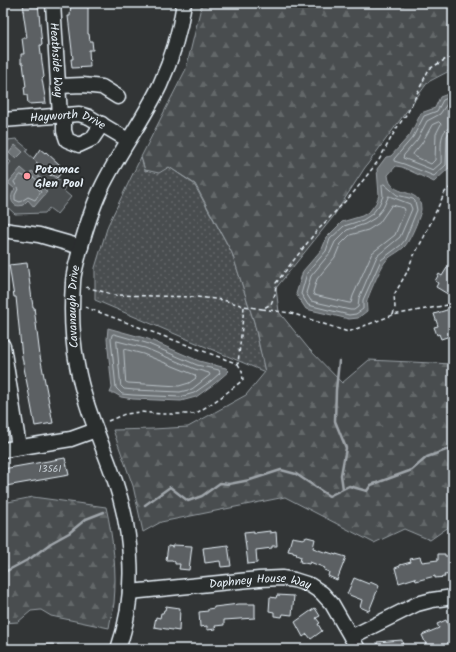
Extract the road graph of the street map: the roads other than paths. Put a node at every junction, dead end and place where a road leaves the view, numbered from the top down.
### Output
1 (53, 3) edge
2 (184, 3) edge
3 (58, 86) junction
4 (118, 97) dead end
5 (62, 116) junction
6 (3, 120) edge
7 (102, 124) junction
8 (128, 140) junction
9 (3, 230) edge
10 (81, 248) junction
11 (3, 351) edge
12 (96, 430) junction
13 (19, 447) junction
14 (3, 450) edge
15 (130, 592) junction
16 (453, 597) edge
17 (354, 643) edge
18 (118, 649) edge

1 - 3 street, Heathside Way
2 - 8 street, Cavanaugh Drive
3 - 4 street
3 - 5 street, Heathside Way
5 - 6 street, Hayworth Drive
5 - 7 street, Hayworth Drive
5 - 7 street, Heathside Way
7 - 8 street, Hayworth Drive
8 - 10 street, Cavanaugh Drive
9 - 10 street
10 - 12 street, Cavanaugh Drive
11 - 13 street
12 - 13 street
12 - 15 street, Cavanaugh Drive
13 - 14 street
15 - 17 street, Daphney House Way
15 - 18 street, Cavanaugh Drive
16 - 17 street

